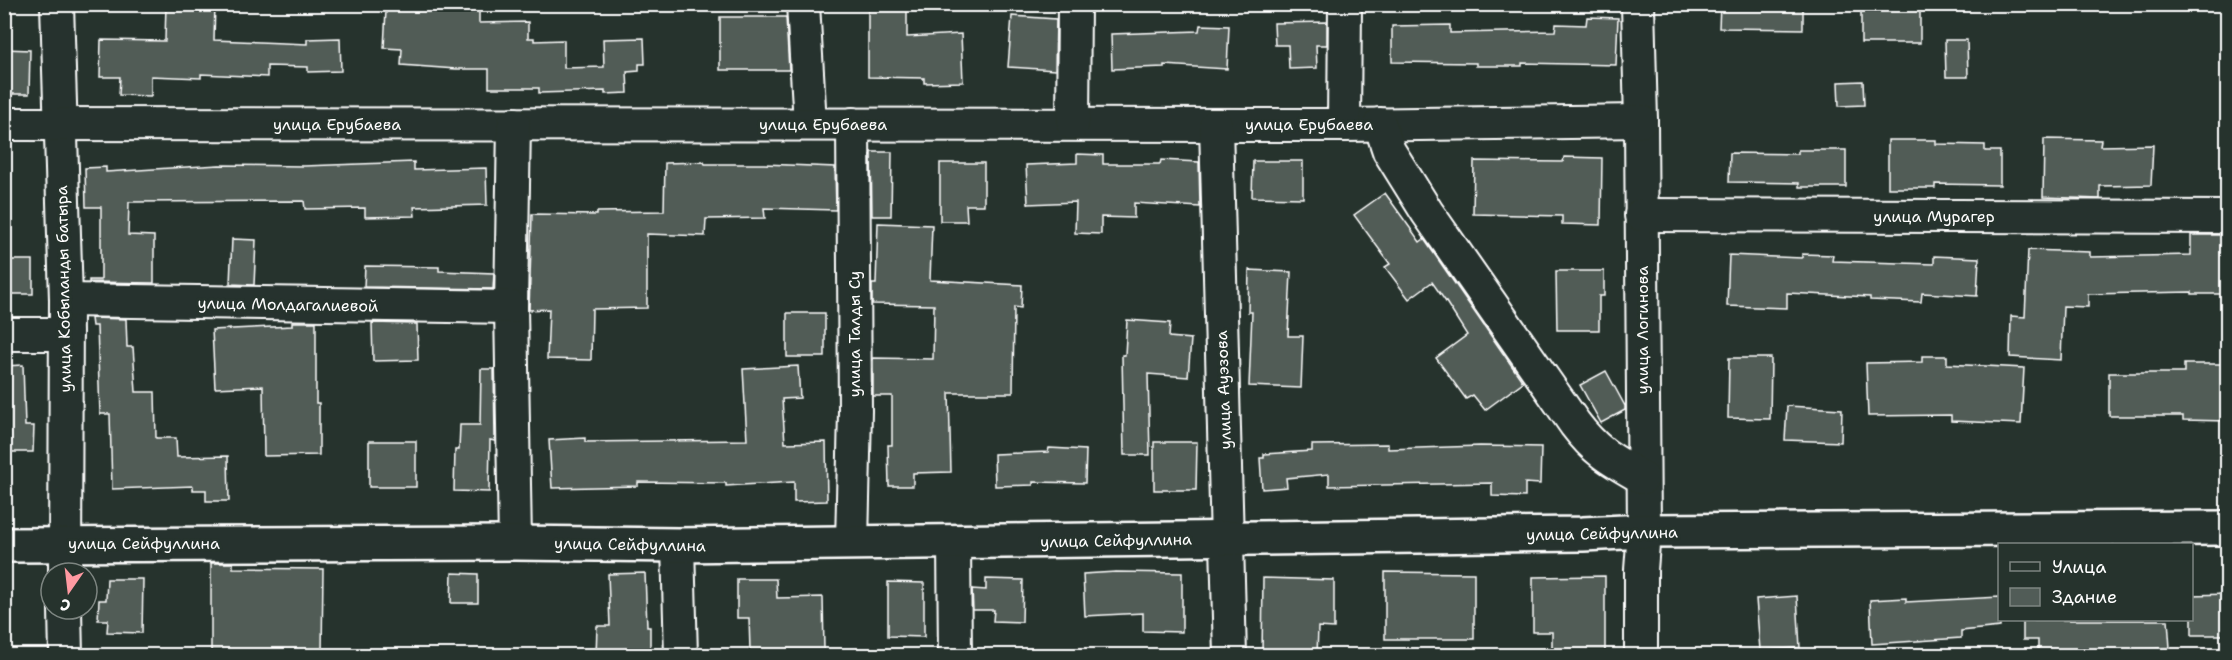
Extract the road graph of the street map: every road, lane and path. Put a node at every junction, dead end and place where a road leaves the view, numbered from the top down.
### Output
1 (57, 4) edge
2 (803, 4) edge
3 (1074, 4) edge
4 (1345, 4) edge
5 (1638, 4) edge
6 (1641, 121) junction
7 (4, 124) edge
8 (59, 124) junction
9 (514, 124) junction
10 (810, 124) junction
11 (853, 124) junction
12 (1073, 124) junction
13 (1380, 124) junction
14 (1216, 125) junction
15 (1344, 125) junction
16 (1641, 214) junction
17 (2228, 217) edge
18 (66, 300) junction
19 (511, 307) junction
20 (4, 334) edge
21 (66, 334) junction
22 (1643, 478) junction
23 (2228, 528) edge
24 (1644, 531) junction
25 (1227, 539) junction
26 (954, 542) junction
27 (514, 543) junction
28 (852, 543) junction
29 (4, 545) edge
30 (678, 545) junction
31 (65, 558) edge
32 (65, 621) edge
33 (66, 656) edge
34 (681, 656) edge
35 (955, 656) edge
36 (1230, 656) edge
37 (1641, 656) edge

1 - 8 street, улица Кобыланды батыра
2 - 10 street
3 - 12 street
4 - 15 street
5 - 6 street, улица Логинова
6 - 13 street, улица Ерубаева
6 - 16 street, улица Логинова
7 - 8 street, улица Ерубаева
8 - 9 street, улица Ерубаева
8 - 18 street, улица Кобыланды батыра
9 - 10 street, улица Ерубаева
9 - 19 street
10 - 11 street, улица Ерубаева
11 - 12 street, улица Ерубаева
11 - 28 street, улица Талды Су
12 - 14 street, улица Ерубаева
13 - 15 street, улица Ерубаева
13 - 22 street
14 - 15 street, улица Ерубаева
14 - 25 street, улица Ауэзова
16 - 17 street, улица Мурагер
16 - 22 street, улица Логинова
18 - 19 street, улица Молдагалиевой
18 - 21 street, улица Кобыланды батыра
19 - 27 street
20 - 21 street
21 - 31 street, улица Кобыланды батыра
22 - 24 street, улица Логинова
23 - 24 main road, улица Сейфуллина
24 - 25 main road, улица Сейфуллина
24 - 37 street, улица Логинова
25 - 26 main road, улица Сейфуллина
25 - 36 street, улица Ауэзова
26 - 28 main road, улица Сейфуллина
26 - 35 street
27 - 30 main road, улица Сейфуллина
27 - 31 main road, улица Сейфуллина
28 - 30 main road, улица Сейфуллина
29 - 31 main road, улица Сейфуллина
30 - 34 street
32 - 33 street

